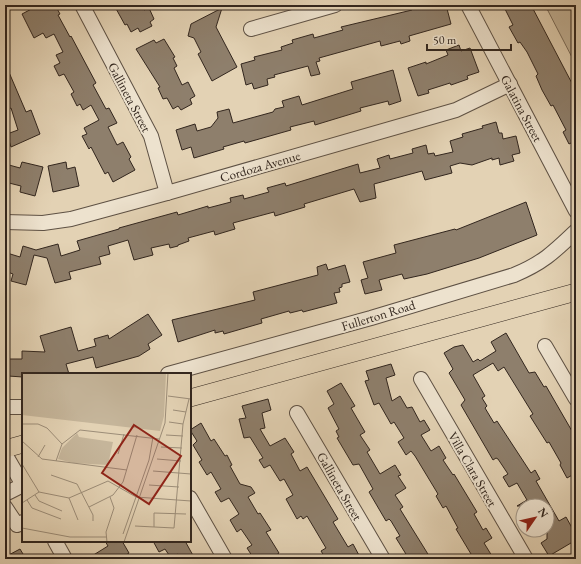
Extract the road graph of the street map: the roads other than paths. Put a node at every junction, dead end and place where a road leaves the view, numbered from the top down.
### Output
1 (82, 5) edge
2 (335, 5) edge
3 (468, 5) edge
4 (252, 29) dead end
5 (510, 84) junction
6 (167, 193) junction
7 (576, 211) edge
8 (5, 222) edge
9 (576, 231) edge
10 (576, 292) edge
11 (545, 346) dead end
12 (172, 373) edge
13 (421, 380) dead end
14 (191, 398) edge
15 (576, 399) edge
16 (5, 407) edge
17 (22, 407) edge
18 (297, 413) dead end
19 (22, 444) edge
20 (5, 449) edge
21 (5, 454) edge
22 (22, 483) edge
23 (22, 486) edge
24 (5, 494) edge
25 (191, 500) edge
26 (5, 507) edge
27 (22, 522) edge
28 (56, 542) edge
29 (65, 559) edge
30 (226, 559) edge
31 (383, 559) edge
32 (526, 559) edge

1 - 6 street, Gallineta Street
2 - 4 street
3 - 5 street, Galatina Street
5 - 6 street, Cordoza Avenue
5 - 7 street, Galatina Street
6 - 8 street, Cordoza Avenue
9 - 12 street, Fullerton Road
10 - 14 main road
11 - 15 street
13 - 32 street, Villa Clara Street
16 - 17 street
18 - 31 street, Gallineta Street
19 - 20 main road
21 - 22 street
23 - 24 street
25 - 30 street
26 - 27 street
28 - 29 street

